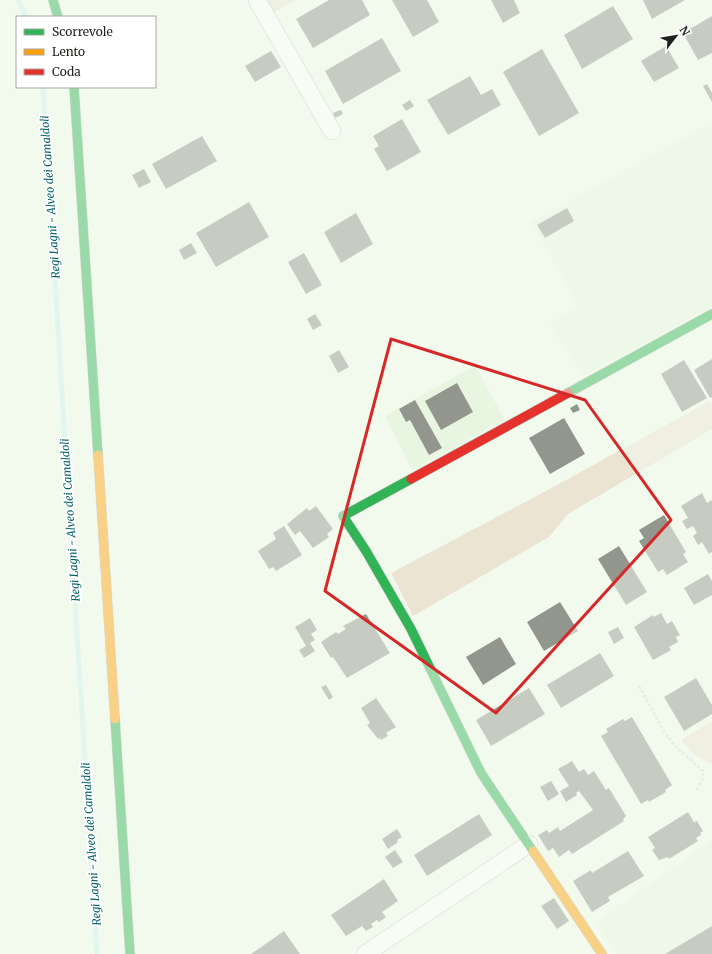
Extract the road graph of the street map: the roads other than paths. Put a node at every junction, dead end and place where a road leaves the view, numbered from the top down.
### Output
1 (53, 0) edge
2 (257, 0) edge
3 (58, 16) edge
4 (74, 88) edge
5 (332, 131) dead end
6 (712, 314) edge
7 (528, 844) junction
8 (130, 954) edge
9 (365, 954) edge
10 (602, 954) edge

1 - 3 street
2 - 5 street
4 - 8 street
6 - 7 street
7 - 9 street
7 - 10 street

